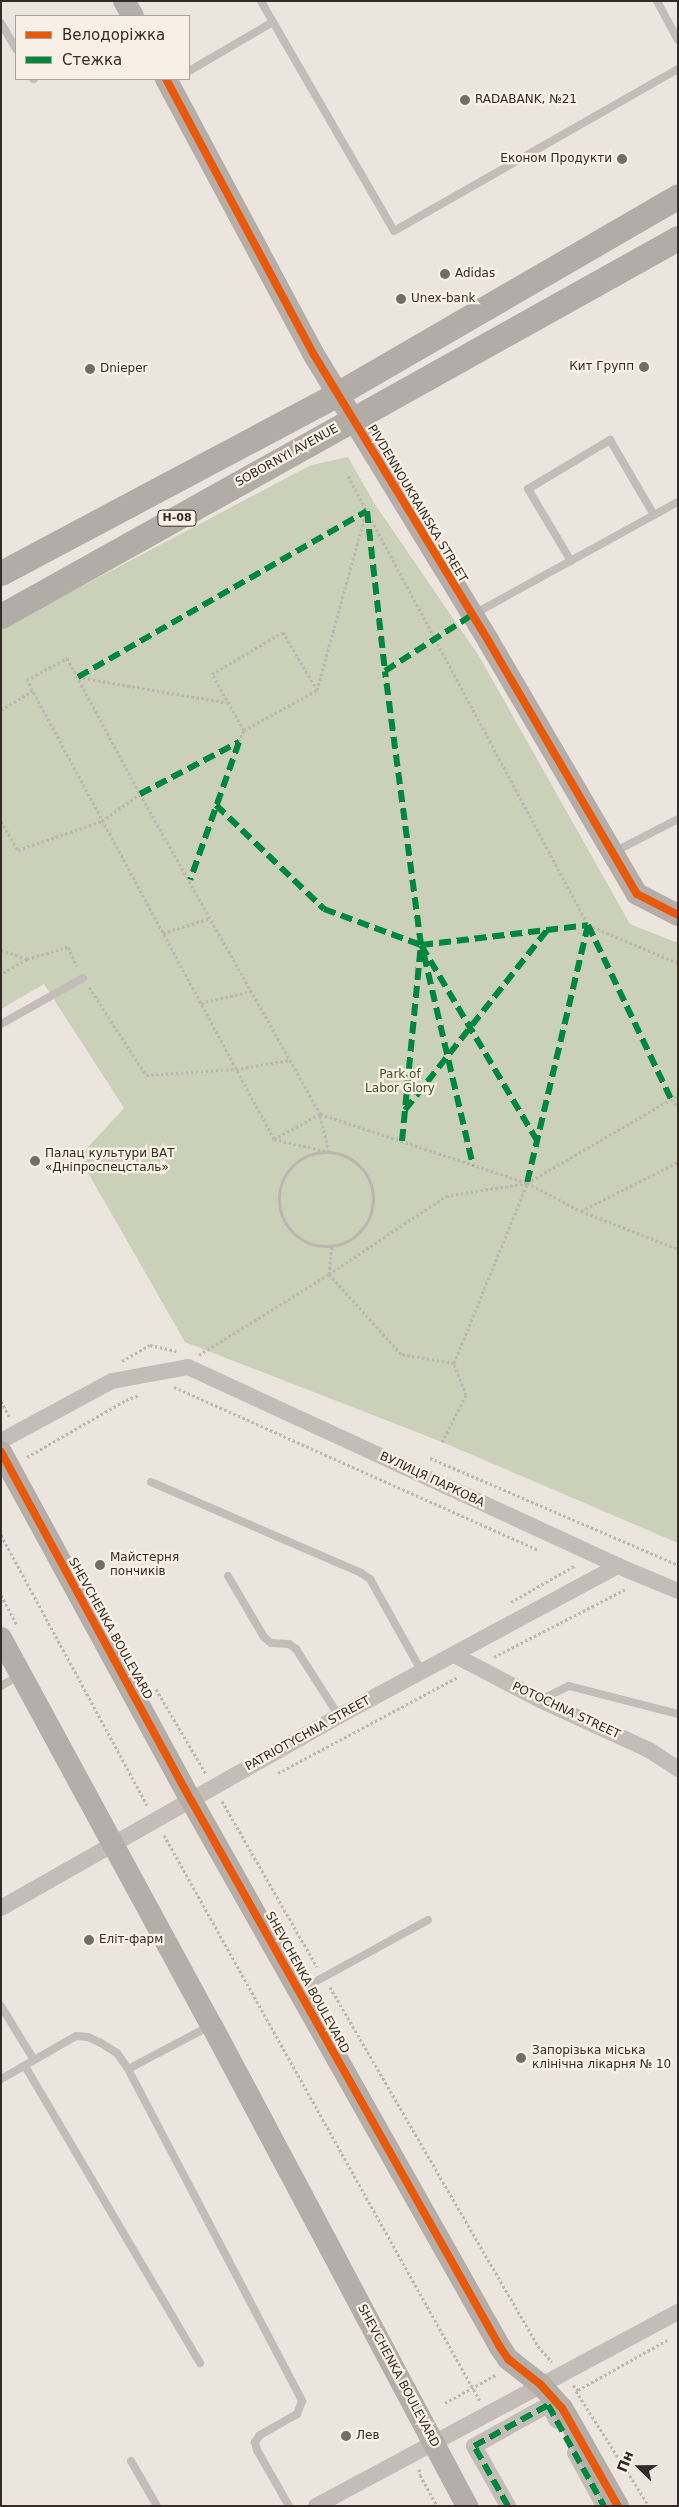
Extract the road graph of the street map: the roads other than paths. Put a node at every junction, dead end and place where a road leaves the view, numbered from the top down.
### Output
1 (124, 1) edge
2 (261, 1) edge
3 (657, 1) edge
4 (132, 15) edge
5 (273, 22) junction
6 (1, 23) edge
7 (678, 40) edge
8 (15, 47) edge
9 (678, 68) edge
10 (190, 70) edge
11 (170, 80) edge
12 (678, 196) edge
13 (678, 238) edge
14 (337, 394) junction
15 (352, 420) junction
16 (678, 502) edge
17 (654, 515) junction
18 (572, 561) junction
19 (1, 573) edge
20 (1, 616) edge
21 (472, 616) junction
22 (678, 819) edge
23 (612, 853) junction
24 (678, 915) edge
25 (83, 978) road end
26 (1, 1024) edge
27 (1, 1441) edge
28 (1, 1452) edge
29 (151, 1482) dead end
30 (618, 1566) junction
31 (228, 1576) dead end
32 (678, 1591) edge
33 (1, 1638) edge
34 (454, 1655) junction
35 (422, 1672) junction
36 (21, 1674) junction
37 (1, 1686) edge
38 (540, 1700) junction
39 (678, 1714) edge
40 (340, 1716) junction
41 (678, 1769) edge
42 (191, 1800) junction
43 (113, 1844) junction
44 (1, 1908) edge
45 (428, 1920) dead end
46 (298, 1991) junction
47 (1, 2006) edge
48 (212, 2026) junction
49 (34, 2060) junction
50 (25, 2066) junction
51 (128, 2069) junction
52 (1, 2079) edge
53 (678, 2312) edge
54 (200, 2363) dead end
55 (541, 2385) junction
56 (434, 2443) junction
57 (131, 2461) dead end
58 (157, 2506) edge
59 (289, 2506) edge
60 (316, 2506) edge
61 (467, 2506) edge
62 (508, 2506) edge
63 (604, 2506) edge
64 (618, 2506) edge

1 - 4 street
2 - 5 lane
3 - 7 lane
5 - 9 lane
5 - 10 lane
6 - 8 lane
11 - 14 street, PIVDENNOUKRAINSKA STREET
12 - 14 main road, Н-08
13 - 15 main road, SOBORNYI AVENUE / Н-08
14 - 15 street, PIVDENNOUKRAINSKA STREET
14 - 19 main road, Н-08
15 - 20 main road, SOBORNYI AVENUE / Н-08
15 - 21 street, PIVDENNOUKRAINSKA STREET
16 - 17 lane
17 - 18 lane
17 - 18 lane
18 - 21 lane
21 - 23 street, PIVDENNOUKRAINSKA STREET
22 - 23 lane
23 - 24 street, PIVDENNOUKRAINSKA STREET
25 - 26 lane
27 - 30 street, ВУЛИЦЯ ПАРКОВА
28 - 42 street, SHEVCHENKA BOULEVARD
29 - 35 lane
30 - 32 street, ВУЛИЦЯ ПАРКОВА
30 - 34 street, PATRIOTYCHNA STREET
31 - 40 lane
33 - 36 street, SHEVCHENKA BOULEVARD
34 - 35 street, PATRIOTYCHNA STREET
34 - 38 street, POTOCHNA STREET
35 - 40 street, PATRIOTYCHNA STREET
36 - 37 lane
36 - 43 street, SHEVCHENKA BOULEVARD
38 - 39 lane
38 - 41 street, POTOCHNA STREET
40 - 42 street, PATRIOTYCHNA STREET
42 - 43 street, PATRIOTYCHNA STREET
42 - 46 street, SHEVCHENKA BOULEVARD
43 - 44 street, PATRIOTYCHNA STREET
43 - 48 street, SHEVCHENKA BOULEVARD
45 - 46 lane
46 - 55 street, SHEVCHENKA BOULEVARD
47 - 49 lane
48 - 51 lane
48 - 56 street, SHEVCHENKA BOULEVARD
49 - 50 lane
49 - 51 lane
50 - 52 lane
50 - 54 lane
51 - 59 lane
53 - 55 street
55 - 56 street
55 - 64 street, SHEVCHENKA BOULEVARD
56 - 60 street
56 - 61 street, SHEVCHENKA BOULEVARD
57 - 58 lane
62 - 63 street

